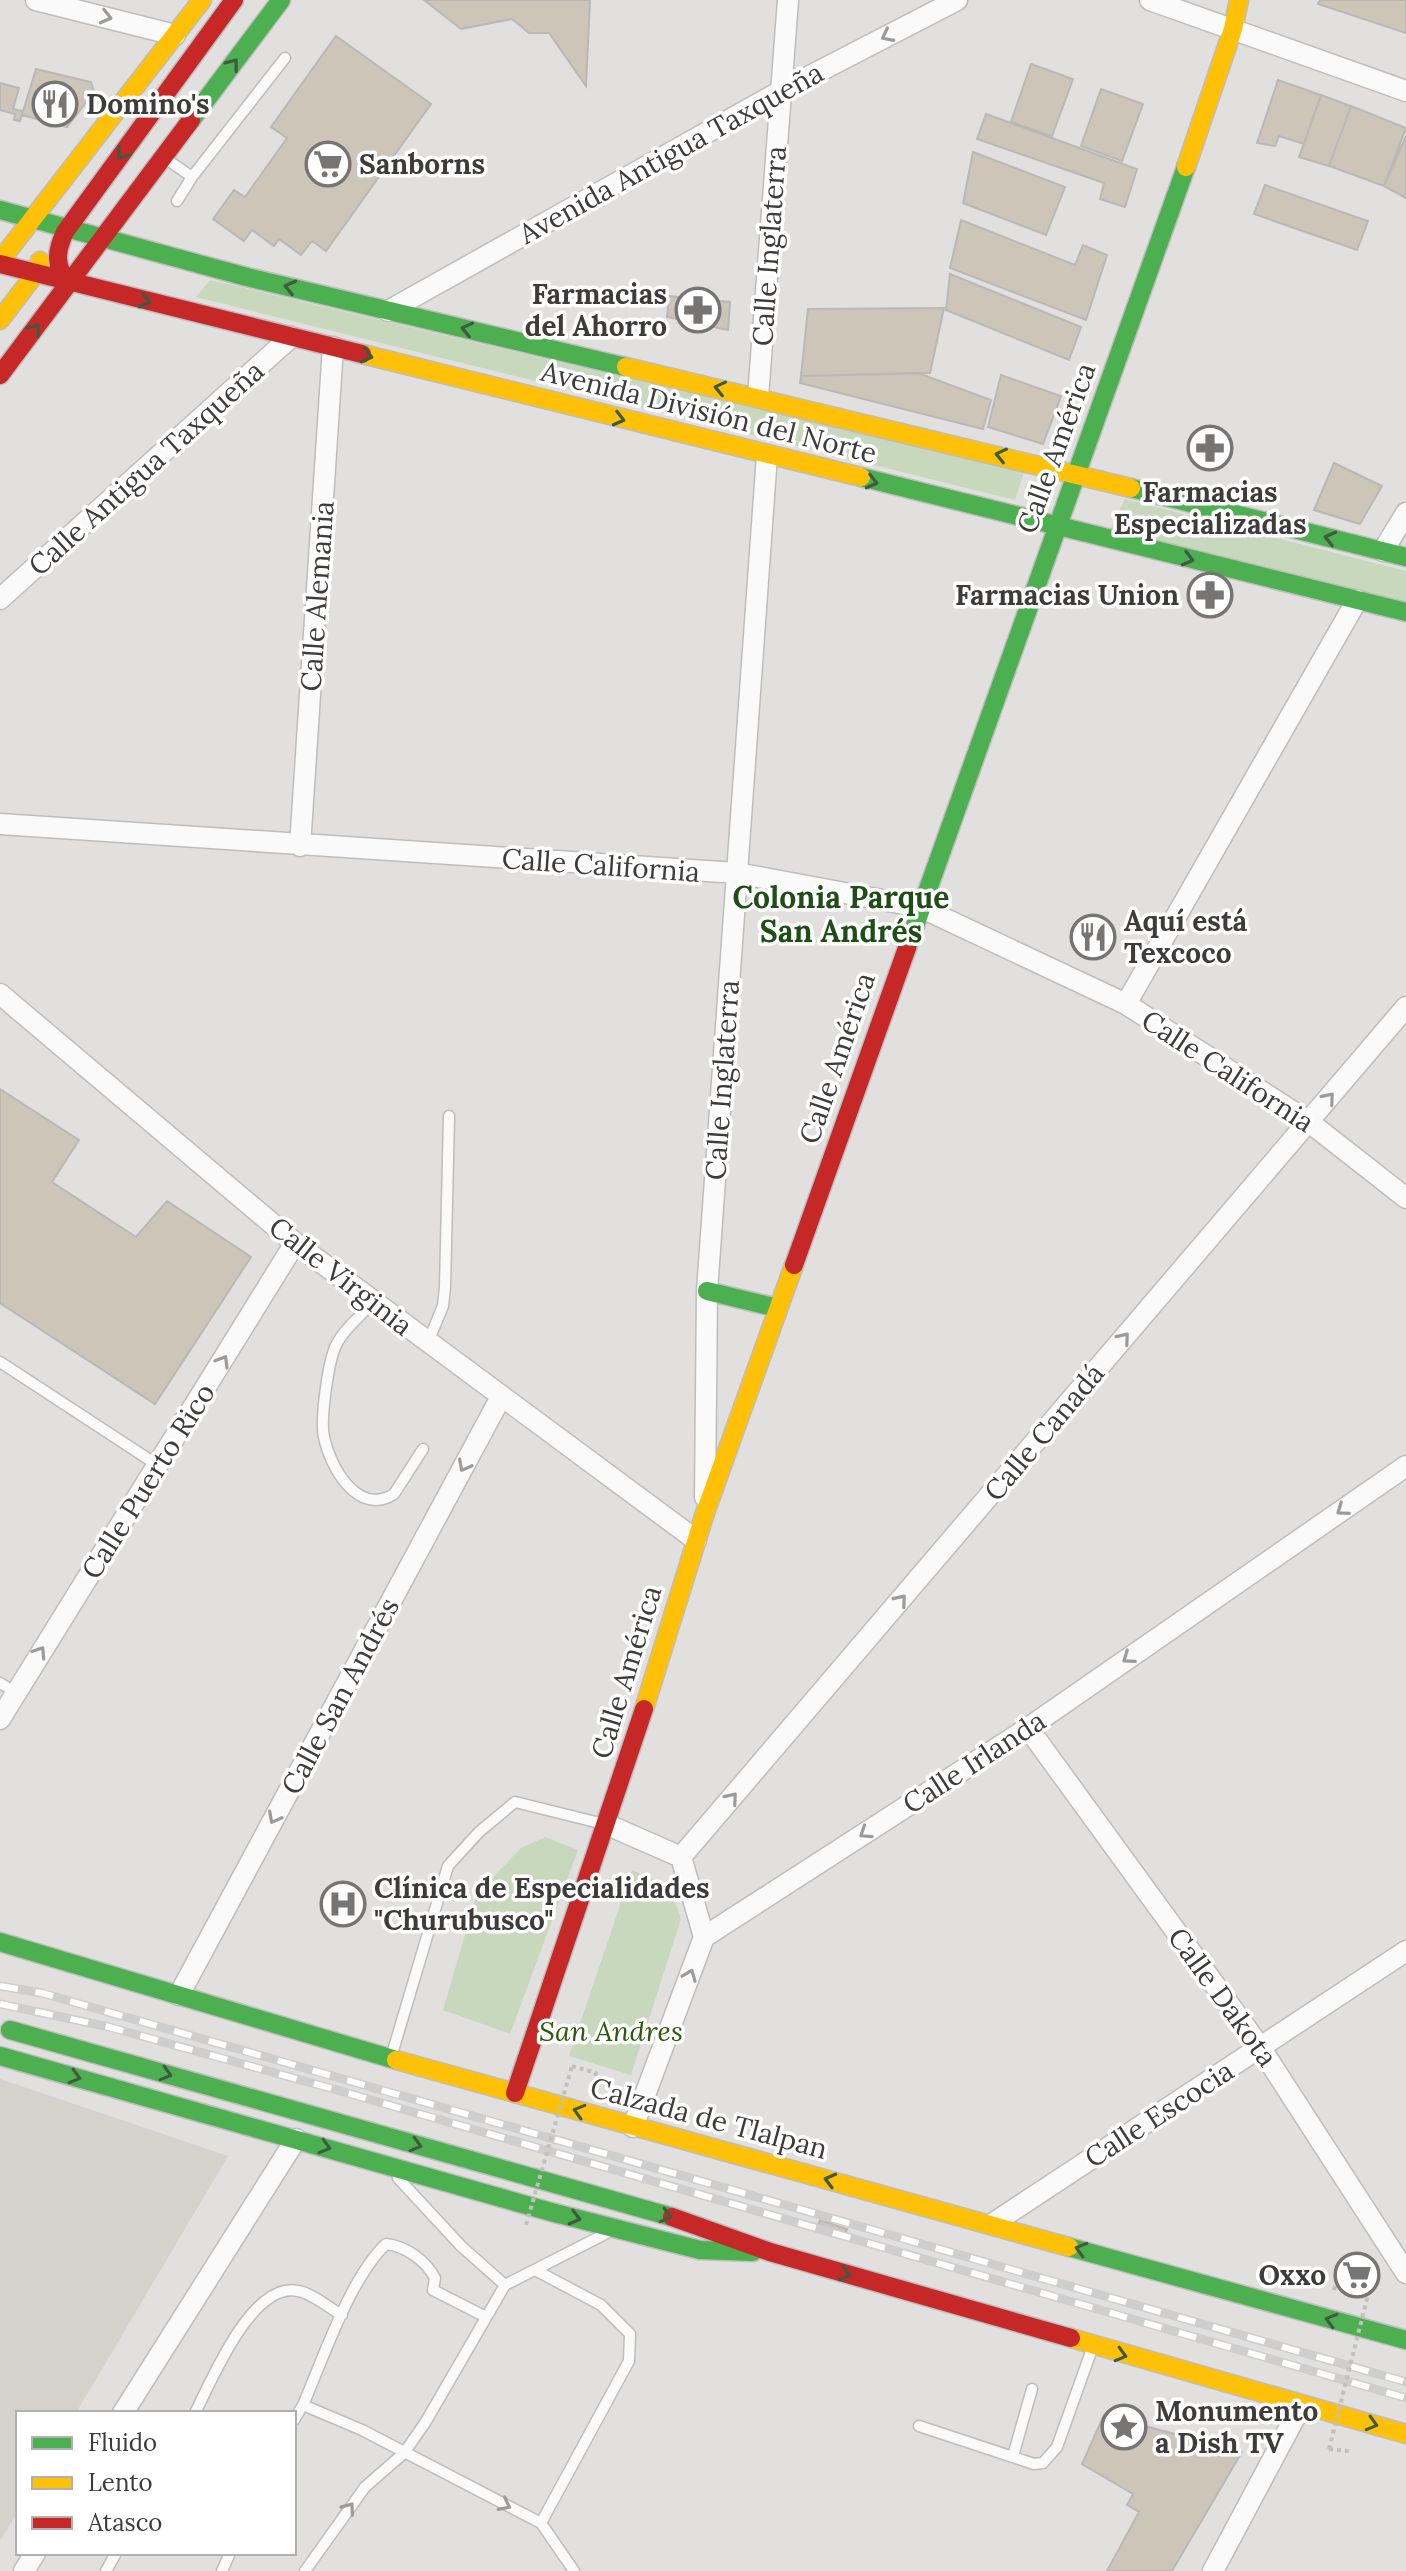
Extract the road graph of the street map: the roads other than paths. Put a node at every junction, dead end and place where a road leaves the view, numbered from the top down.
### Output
1 (36, 0) edge
2 (202, 0) edge
3 (234, 0) edge
4 (281, 0) edge
5 (788, 0) edge
6 (957, 0) edge
7 (1150, 0) edge
8 (1239, 0) edge
9 (1247, 0) edge
10 (1233, 29) junction
11 (175, 35) junction
12 (285, 58) dead end
13 (781, 91) junction
14 (1406, 91) edge
15 (163, 156) junction
16 (192, 177) junction
17 (177, 201) dead end
18 (0, 210) edge
19 (33, 218) junction
20 (68, 228) junction
21 (102, 239) junction
22 (0, 263) edge
23 (35, 274) junction
24 (69, 283) junction
25 (388, 311) junction
26 (0, 320) edge
27 (291, 337) junction
28 (333, 347) junction
29 (0, 375) edge
30 (758, 397) junction
31 (767, 455) junction
32 (1076, 474) junction
33 (1406, 513) edge
34 (1058, 528) junction
35 (1383, 551) junction
36 (1406, 557) edge
37 (0, 599) edge
38 (1357, 600) junction
39 (1406, 612) edge
40 (0, 824) edge
41 (300, 846) junction
42 (737, 873) junction
43 (920, 907) junction
44 (0, 994) edge
45 (1126, 1004) junction
46 (1406, 1007) edge
47 (449, 1116) dead end
48 (1309, 1122) junction
49 (1406, 1198) edge
50 (295, 1243) junction
51 (707, 1291) junction
52 (373, 1302) junction
53 (778, 1308) junction
54 (428, 1342) junction
55 (0, 1362) edge
56 (501, 1397) junction
57 (423, 1449) dead end
58 (160, 1466) junction
59 (1406, 1466) edge
60 (705, 1513) junction
61 (696, 1540) junction
62 (8, 1688) edge
63 (0, 1719) edge
64 (1028, 1728) junction
65 (608, 1825) junction
66 (681, 1857) junction
67 (704, 1937) junction
68 (0, 1942) edge
69 (1406, 1951) edge
70 (179, 1995) junction
71 (10, 2030) dead end
72 (1260, 2047) junction
73 (0, 2056) edge
74 (391, 2059) junction
75 (515, 2093) junction
76 (633, 2127) junction
77 (296, 2139) junction
78 (385, 2164) junction
79 (992, 2224) junction
80 (615, 2228) junction
81 (770, 2252) junction
82 (537, 2271) junction
83 (1406, 2273) edge
84 (505, 2285) junction
85 (342, 2315) junction
86 (484, 2316) junction
87 (1406, 2340) edge
88 (1092, 2347) junction
89 (1032, 2389) dead end
90 (303, 2405) junction
91 (1301, 2406) junction
92 (124, 2411) edge
93 (196, 2411) edge
94 (296, 2417) edge
95 (919, 2426) dead end
96 (1406, 2434) edge
97 (404, 2453) junction
98 (1013, 2456) junction
99 (541, 2523) junction
100 (305, 2571) edge
101 (574, 2571) edge
102 (1213, 2571) edge

1 -> 11 street
2 - 11 main road
3 -> 20 main road
15 -> 4 main road
5 - 13 street, Calle Inglaterra
6 -> 13 street, Avenida Antigua Taxqueña
7 - 10 street
8 - 10 main road, Calle América
9 - 10 street
10 - 14 street
10 - 32 main road, Calle América
11 - 19 main road
12 - 16 lane
13 - 25 street, Avenida Antigua Taxqueña
13 - 30 street, Calle Inglaterra
15 - 16 lane
15 - 21 main road
16 - 17 lane
18 - 19 main road, Avenida División del Norte
19 - 20 main road, Avenida División del Norte
19 - 22 main road
19 - 23 main road
20 - 21 main road, Avenida División del Norte
20 - 24 main road
21 - 24 main road
25 -> 21 main road, Avenida División del Norte
22 - 23 main road, Avenida División del Norte
23 - 24 main road, Avenida División del Norte
23 - 26 main road
24 -> 27 main road, Avenida División del Norte
29 -> 24 main road
30 -> 25 main road, Avenida División del Norte
27 - 28 main road, Avenida División del Norte
27 - 37 street, Calle Antigua Taxqueña
28 -> 31 main road, Avenida División del Norte
28 - 41 street, Calle Alemania
32 -> 30 main road, Avenida División del Norte
31 -> 34 main road, Avenida División del Norte
31 - 42 street, Calle Inglaterra
32 - 34 main road, Calle América
35 -> 32 main road, Avenida División del Norte
33 - 35 street
34 -> 38 main road, Avenida División del Norte
34 - 43 main road, Calle América
35 - 36 main road, Avenida División del Norte
38 - 39 main road, Avenida División del Norte
38 - 45 street
40 - 41 street, Calle California
41 - 42 street, Calle California
42 - 43 street, Calle California
42 - 51 street, Calle Inglaterra
43 - 45 street, Calle California
43 - 53 main road, Calle América
44 - 50 street, Calle Virginia
45 - 48 street, Calle California
48 -> 46 street, Calle Canadá
47 - 54 lane
48 - 49 street, Calle California
66 -> 48 street, Calle Canadá
50 - 52 street, Calle Virginia
58 -> 50 street, Calle Puerto Rico
51 - 53 main road
51 - 60 street, Calle Inglaterra
52 - 54 street, Calle Virginia
52 - 57 lane
53 - 60 main road, Calle América
54 - 56 street, Calle Virginia
55 - 58 lane
56 - 61 street, Calle Virginia
56 -> 70 street, Calle San Andrés
62 -> 58 street, Calle Puerto Rico
59 -> 64 street, Calle Irlanda
60 - 61 main road, Calle América
61 - 65 main road, Calle América
62 - 63 street, Calle Puerto Rico
64 -> 67 street, Calle Irlanda
64 - 72 street, Calle Dakota
65 - 66 street
65 - 74 lane
65 - 75 main road, Calle América
66 - 67 street
76 -> 67 street
68 - 70 main road, Calzada de Tlalpan
69 - 72 street, Calle Escocia
70 - 74 main road, Calzada de Tlalpan
71 -> 81 main road
72 - 79 street, Calle Escocia
72 - 83 street, Calle Dakota
73 -> 77 main road
74 - 75 main road, Calzada de Tlalpan
76 -> 75 main road, Calzada de Tlalpan
79 -> 76 main road, Calzada de Tlalpan
77 -> 78 main road
77 - 92 street
78 -> 80 main road
78 - 84 lane
87 -> 79 main road, Calzada de Tlalpan
80 - 81 main road
80 - 82 lane
81 -> 88 main road
82 - 84 lane
82 - 99 lane
84 - 86 lane
85 - 86 lane
85 - 90 lane
85 - 93 lane
86 - 97 lane
88 -> 91 main road
88 - 98 lane
89 - 98 lane
90 - 94 lane
90 - 97 lane
91 -> 96 main road
91 - 102 street
95 - 98 lane
97 -> 99 lane
100 -> 97 lane
99 - 101 lane

